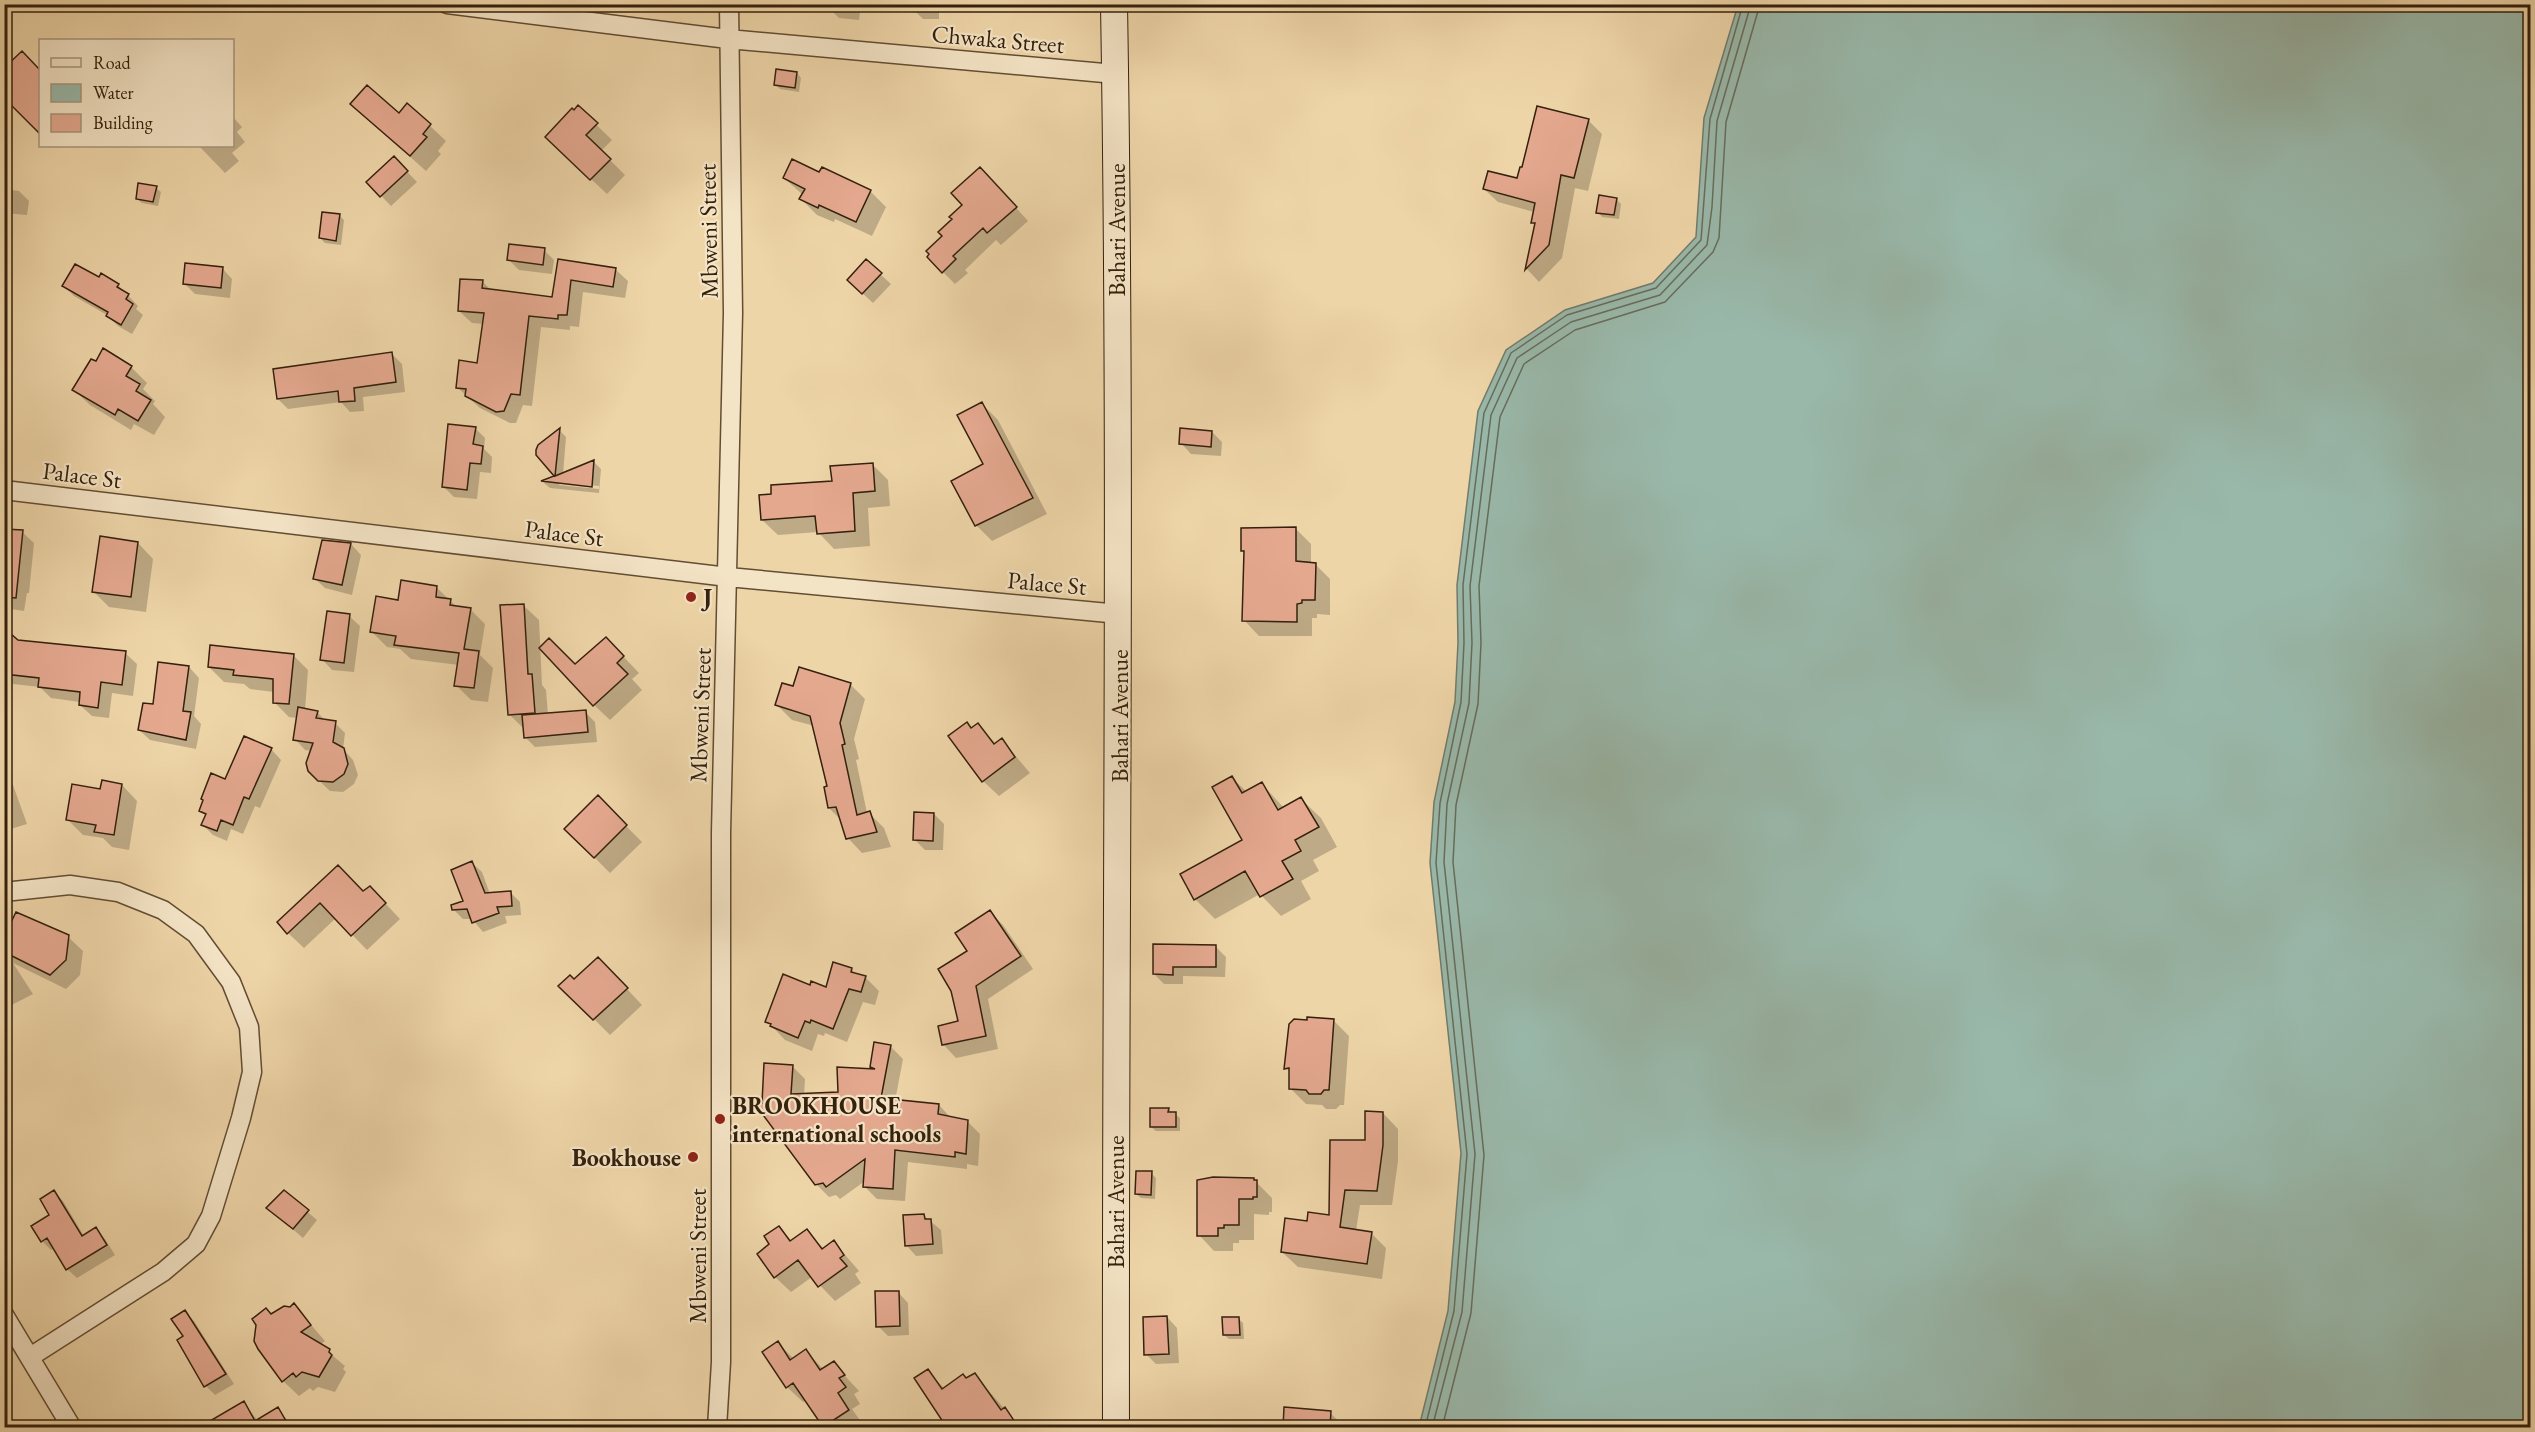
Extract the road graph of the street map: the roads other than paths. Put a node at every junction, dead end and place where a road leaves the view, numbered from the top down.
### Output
1 (447, 4) edge
2 (729, 4) edge
3 (1114, 4) edge
4 (728, 39) junction
5 (1115, 74) junction
6 (4, 490) edge
7 (728, 577) junction
8 (1119, 614) junction
9 (4, 892) edge
10 (4, 1315) edge
11 (30, 1357) junction
12 (72, 1428) edge
13 (717, 1428) edge
14 (1116, 1428) edge

1 - 4 street, Chwaka Street
2 - 4 street, Mbweni Street
3 - 5 street, Bahari Avenue
4 - 5 street, Chwaka Street
4 - 7 street, Mbweni Street
5 - 8 street, Bahari Avenue
6 - 7 street, Palace St
7 - 8 street, Palace St
7 - 13 street, Mbweni Street
8 - 14 street, Bahari Avenue
9 - 11 street
10 - 11 street
11 - 12 street

